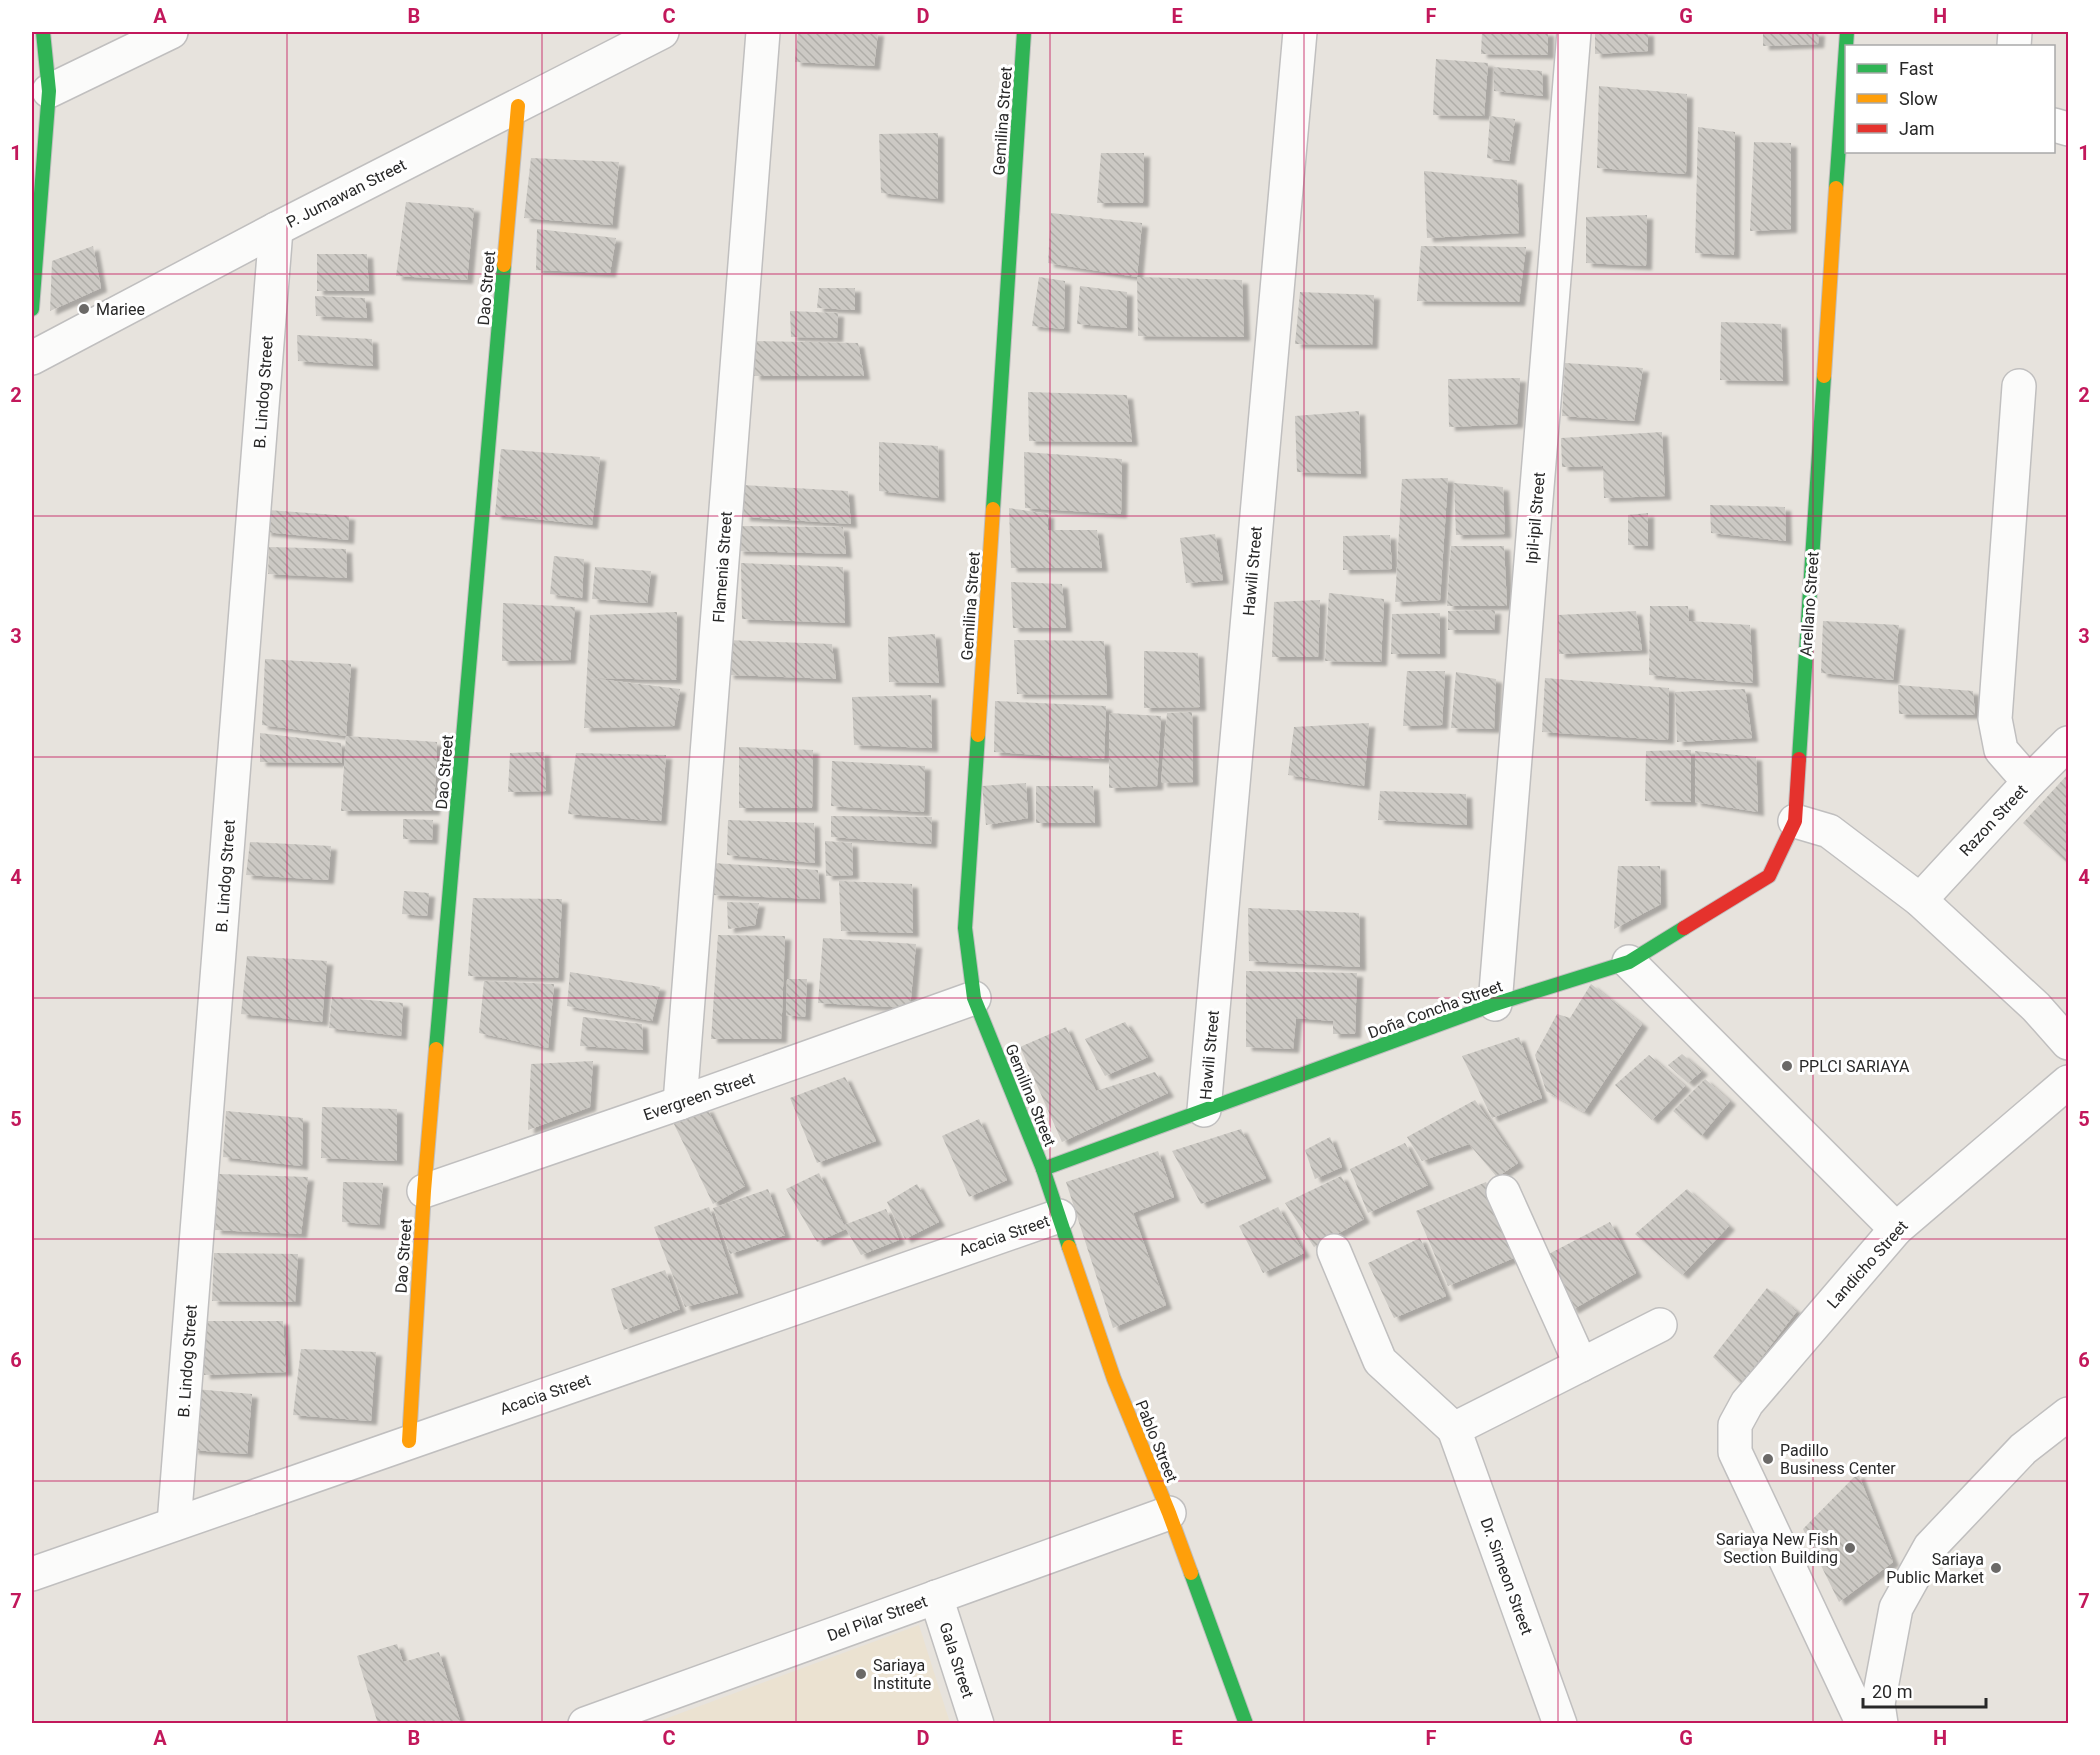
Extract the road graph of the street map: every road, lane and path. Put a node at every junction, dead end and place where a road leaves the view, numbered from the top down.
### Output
1 (43, 32) edge
2 (171, 32) edge
3 (662, 32) edge
4 (764, 32) edge
5 (1024, 32) edge
6 (1300, 32) edge
7 (1574, 32) edge
8 (1845, 81) edge
9 (49, 91) junction
10 (1844, 105) edge
11 (519, 106) junction
12 (276, 229) junction
13 (32, 309) edge
14 (32, 358) edge
15 (2019, 386) dead end
16 (2068, 743) edge
17 (2029, 782) junction
18 (1796, 821) junction
19 (1920, 900) junction
20 (1629, 963) junction
21 (974, 998) junction
22 (1495, 1004) junction
23 (2068, 1043) edge
24 (2068, 1082) edge
25 (680, 1103) junction
26 (1204, 1110) junction
27 (1043, 1169) junction
28 (424, 1191) junction
29 (1503, 1192) dead end
30 (1059, 1216) junction
31 (1896, 1229) junction
32 (1334, 1251) dead end
33 (1660, 1325) dead end
34 (1581, 1365) junction
35 (2068, 1414) edge
36 (1454, 1429) junction
37 (409, 1441) junction
38 (1169, 1513) junction
39 (174, 1524) junction
40 (32, 1574) edge
41 (936, 1597) junction
42 (597, 1722) edge
43 (977, 1724) edge
44 (1246, 1724) edge
45 (1560, 1724) edge
46 (1863, 1724) edge
47 (1881, 1724) edge

1 - 9 street
2 - 9 street
3 - 11 street, P. Jumawan Street
4 - 25 street, Flamenia Street
5 - 21 street, Gemilina Street
6 - 26 street, Hawili Street
7 - 22 street, Ipil-ipil Street
8 - 10 street, Arellano Street
9 - 13 street
10 - 18 street, Arellano Street
11 - 12 street, P. Jumawan Street
11 - 28 street, Dao Street
12 - 14 street, P. Jumawan Street
12 - 39 street, B. Lindog Street
15 - 17 street
16 - 17 street, Razon Street
17 - 19 street, Razon Street
18 - 19 street
18 - 20 street, Doña Concha Street
19 - 23 street
20 - 22 street, Doña Concha Street
20 - 31 street
21 - 25 street, Evergreen Street
21 - 27 street, Gemilina Street
22 - 26 street, Doña Concha Street
24 - 31 street, Landicho Street
25 - 28 street, Evergreen Street
26 - 27 street, Doña Concha Street
27 - 30 street, Pablo Street
28 - 37 street, Dao Street
29 - 34 street
30 - 37 street, Acacia Street
30 - 38 street, Pablo Street
31 - 46 street, Landicho Street
32 - 36 street, Dr. Simeon Street
33 - 34 street
34 - 36 street
35 - 47 street
36 - 45 street, Dr. Simeon Street
37 - 39 street, Acacia Street
38 - 41 street, Del Pilar Street
38 - 44 street, Pablo Street
39 - 40 street, Acacia Street
41 - 42 street, Del Pilar Street
41 - 43 street, Gala Street

